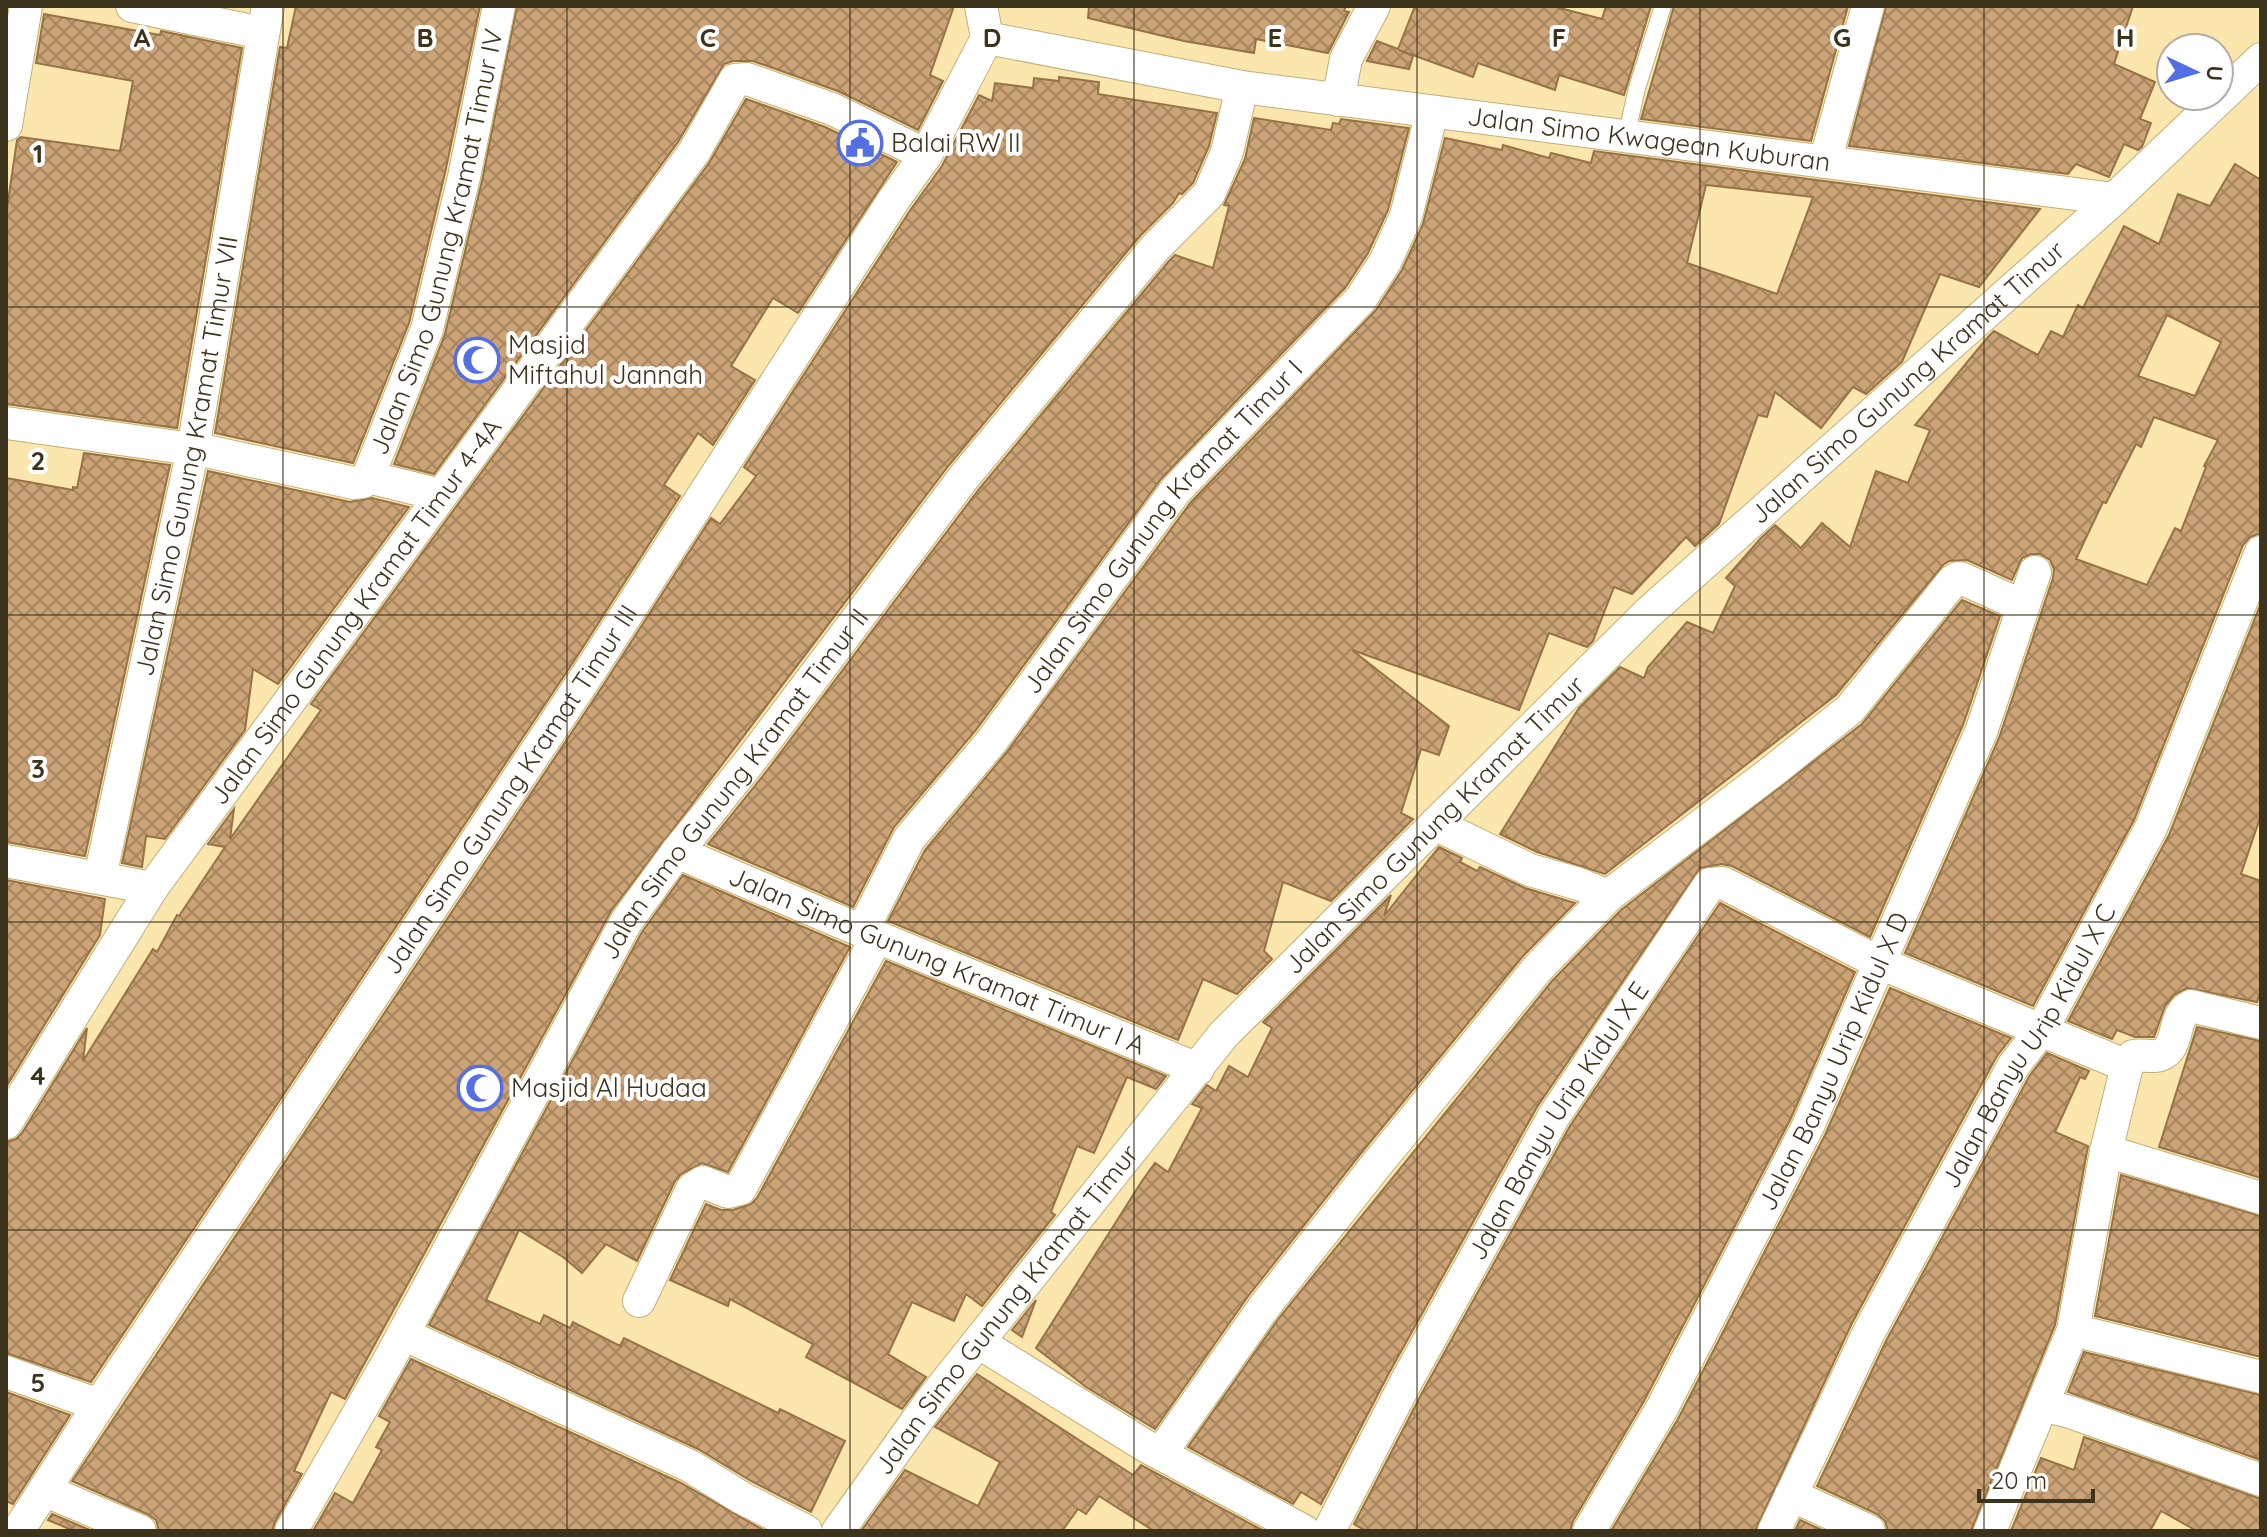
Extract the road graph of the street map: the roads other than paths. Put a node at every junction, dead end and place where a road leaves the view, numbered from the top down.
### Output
1 (26, 6) edge
2 (132, 6) edge
3 (499, 6) edge
4 (981, 6) edge
5 (1374, 6) edge
6 (1663, 6) edge
7 (1868, 6) edge
8 (265, 20) edge
9 (987, 38) junction
10 (2261, 59) edge
11 (1242, 87) junction
12 (1338, 100) junction
13 (1432, 112) junction
14 (6, 125) edge
15 (1626, 137) junction
16 (926, 155) junction
17 (1825, 162) junction
18 (2114, 199) junction
19 (6, 423) edge
20 (193, 449) junction
21 (368, 477) junction
22 (441, 495) junction
23 (2261, 552) edge
24 (2035, 572) dead end
25 (2023, 606) junction
26 (1435, 824) junction
27 (677, 852) junction
28 (6, 861) edge
29 (100, 877) junction
30 (152, 888) junction
31 (1608, 896) junction
32 (870, 934) junction
33 (1880, 963) junction
34 (2261, 1023) edge
35 (2042, 1029) junction
36 (2127, 1066) junction
37 (1198, 1069) junction
38 (6, 1123) edge
39 (2106, 1151) junction
40 (2261, 1198) edge
41 (639, 1301) dead end
42 (2073, 1330) junction
43 (403, 1334) junction
44 (978, 1342) junction
45 (6, 1372) edge
46 (2261, 1377) edge
47 (99, 1405) junction
48 (2056, 1409) junction
49 (1161, 1453) junction
50 (2261, 1480) edge
51 (44, 1490) junction
52 (1791, 1495) junction
53 (18, 1531) edge
54 (140, 1531) edge
55 (291, 1531) edge
56 (806, 1531) edge
57 (838, 1531) edge
58 (1304, 1531) edge
59 (1329, 1531) edge
60 (1589, 1531) edge
61 (1774, 1531) edge
62 (1869, 1531) edge
63 (1990, 1531) edge

1 - 14 street
2 - 8 street
3 - 21 street, Jalan Simo Gunung Kramat Timur IV
4 - 9 street
5 - 12 street
6 - 15 lane
7 - 17 street
8 - 20 street, Jalan Simo Gunung Kramat Timur VII
9 - 11 street, Jalan Simo Kwagean Kuburan
9 - 16 street, Jalan Simo Gunung Kramat Timur III
10 - 18 street
11 - 12 street, Jalan Simo Kwagean Kuburan
11 - 27 street, Jalan Simo Gunung Kramat Timur II
12 - 13 street, Jalan Simo Kwagean Kuburan
13 - 15 street, Jalan Simo Kwagean Kuburan
13 - 32 street, Jalan Simo Gunung Kramat Timur I
15 - 17 street, Jalan Simo Kwagean Kuburan
16 - 22 street, Jalan Simo Gunung Kramat Timur 4-4A
16 - 47 street, Jalan Simo Gunung Kramat Timur III
17 - 18 street, Jalan Simo Kwagean Kuburan
18 - 26 street, Jalan Simo Gunung Kramat Timur
19 - 20 street
20 - 21 street
20 - 29 street, Jalan Simo Gunung Kramat Timur VII
21 - 22 street
22 - 30 street, Jalan Simo Gunung Kramat Timur 4-4A
23 - 35 street, Jalan Banyu Urip Kidul X C
24 - 25 street, Jalan Banyu Urip Kidul X D
25 - 31 street
25 - 33 street, Jalan Banyu Urip Kidul X D
26 - 31 street
26 - 37 street, Jalan Simo Gunung Kramat Timur
27 - 32 street, Jalan Simo Gunung Kramat Timur I A
27 - 43 street, Jalan Simo Gunung Kramat Timur II
28 - 29 street
29 - 30 street
30 - 38 street, Jalan Simo Gunung Kramat Timur 4-4A
31 - 49 street
32 - 37 street, Jalan Simo Gunung Kramat Timur I A
32 - 41 street, Jalan Simo Gunung Kramat Timur I
33 - 35 street
33 - 59 street, Jalan Banyu Urip Kidul X E
33 - 60 street, Jalan Banyu Urip Kidul X D
34 - 36 street
35 - 36 street
35 - 52 street, Jalan Banyu Urip Kidul X C
36 - 39 street
37 - 44 street, Jalan Simo Gunung Kramat Timur
39 - 40 street
39 - 42 street
42 - 46 street
42 - 48 street
43 - 55 street, Jalan Simo Gunung Kramat Timur II
43 - 56 street
44 - 49 street
44 - 57 street, Jalan Simo Gunung Kramat Timur
45 - 47 street
47 - 51 street, Jalan Simo Gunung Kramat Timur III
48 - 50 street
48 - 63 street
49 - 58 street
51 - 53 street, Jalan Simo Gunung Kramat Timur III
51 - 54 street
52 - 61 street, Jalan Banyu Urip Kidul X C
52 - 62 street

